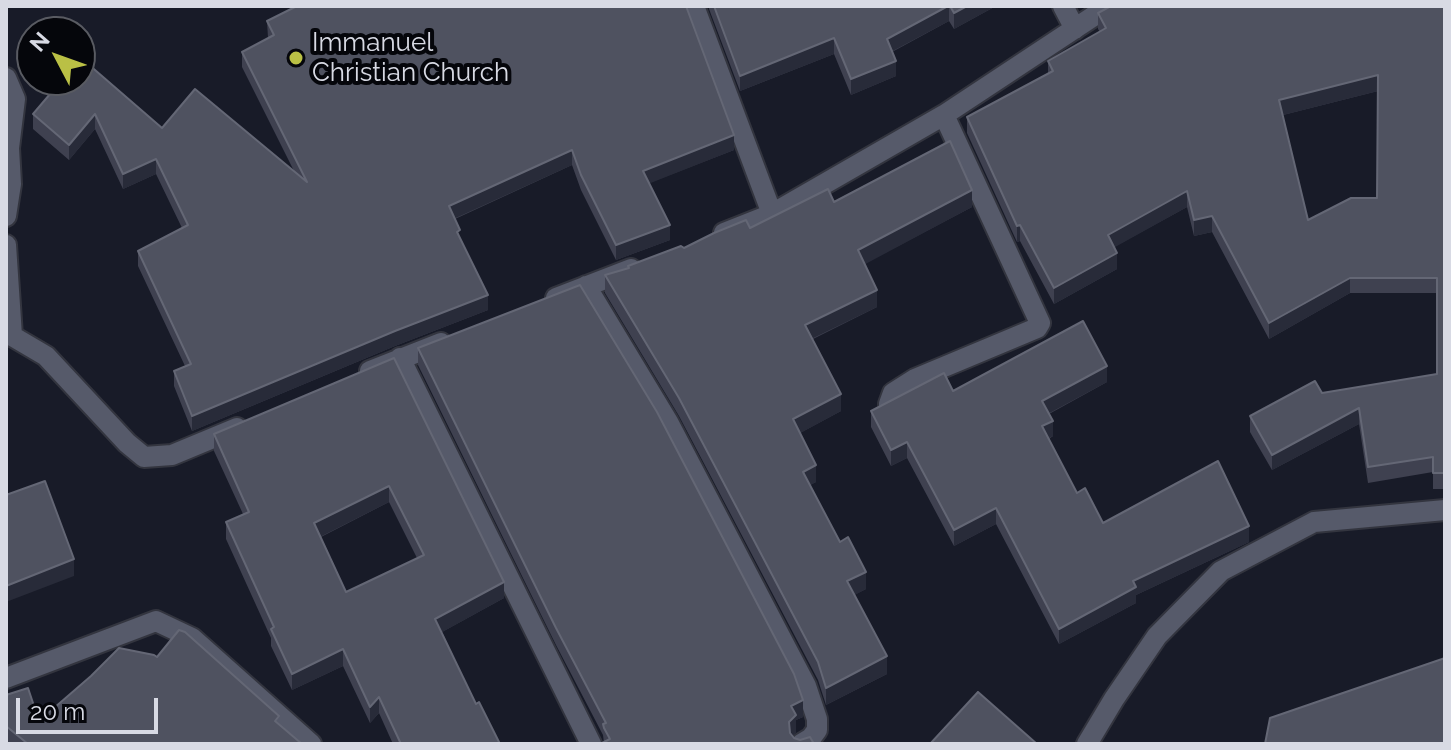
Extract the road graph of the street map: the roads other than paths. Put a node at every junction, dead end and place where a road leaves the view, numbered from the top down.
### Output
1 (694, 6) edge
2 (1063, 6) edge
3 (1109, 6) edge
4 (1075, 29) junction
5 (6, 78) edge
6 (944, 115) junction
7 (7, 209) edge
8 (772, 214) junction
9 (701, 242) edge
10 (6, 245) edge
11 (644, 264) edge
12 (586, 286) junction
13 (544, 303) edge
14 (9, 336) edge
15 (458, 336) edge
16 (400, 358) junction
17 (357, 377) edge
18 (889, 404) edge
19 (257, 419) edge
20 (1445, 510) edge
21 (6, 678) edge
22 (311, 744) edge
23 (591, 744) edge
24 (801, 744) edge
25 (1087, 744) edge

1 - 8 street
2 - 4 street
3 - 4 street
4 - 6 street
5 - 7 street
6 - 8 street
6 - 18 street
8 - 9 street
10 - 14 street
11 - 12 street
12 - 13 street
12 - 24 street
14 - 19 street
15 - 16 street
16 - 17 street
16 - 23 street
20 - 25 street
21 - 22 street

